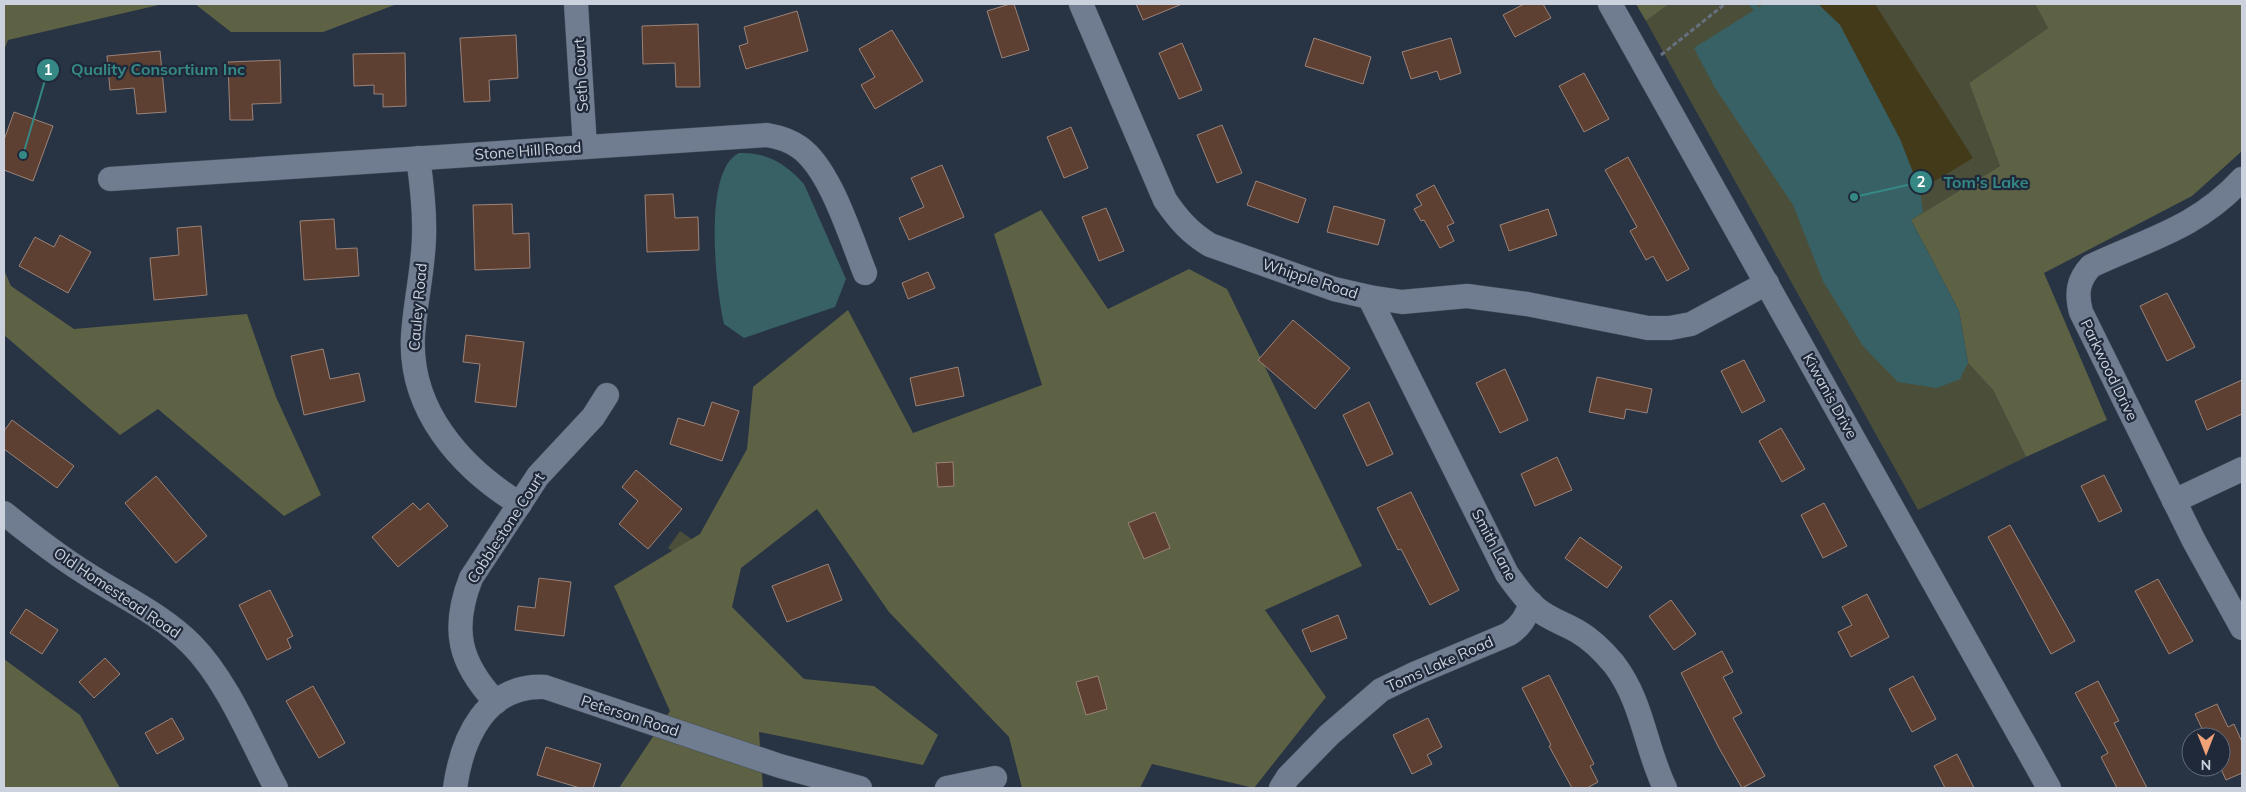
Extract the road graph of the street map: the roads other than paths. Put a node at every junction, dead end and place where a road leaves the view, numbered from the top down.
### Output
1 (576, 4) edge
2 (1081, 4) edge
3 (1610, 4) edge
4 (585, 147) junction
5 (418, 158) junction
6 (110, 179) dead end
7 (2242, 179) edge
8 (865, 273) dead end
9 (1767, 283) junction
10 (1369, 297) junction
11 (607, 395) dead end
12 (2242, 469) edge
13 (2174, 501) junction
14 (520, 504) junction
15 (4, 513) edge
16 (1531, 603) junction
17 (2242, 628) edge
18 (496, 702) junction
19 (995, 778) dead end
20 (276, 788) edge
21 (455, 788) edge
22 (860, 788) edge
23 (947, 788) edge
24 (1281, 788) edge
25 (1664, 788) edge
26 (2049, 788) edge

1 - 4 street, Seth Court
2 - 10 street, Whipple Road
3 - 9 street, Kiwanis Drive
4 - 5 street, Stone Hill Road
4 - 8 street, Stone Hill Road
5 - 6 street, Stone Hill Road
5 - 14 street, Cauley Road
7 - 13 street, Parkwood Drive
9 - 10 street, Whipple Road
9 - 26 street, Kiwanis Drive
10 - 16 street, Smith Lane
11 - 14 street, Cobblestone Court
12 - 13 street
13 - 17 street, Parkwood Drive
14 - 18 street, Cobblestone Court
15 - 20 street, Old Homestead Road
16 - 24 street, Toms Lake Road
16 - 25 street, Smith Lane
18 - 21 street, Peterson Road
18 - 22 street, Peterson Road
19 - 23 street

